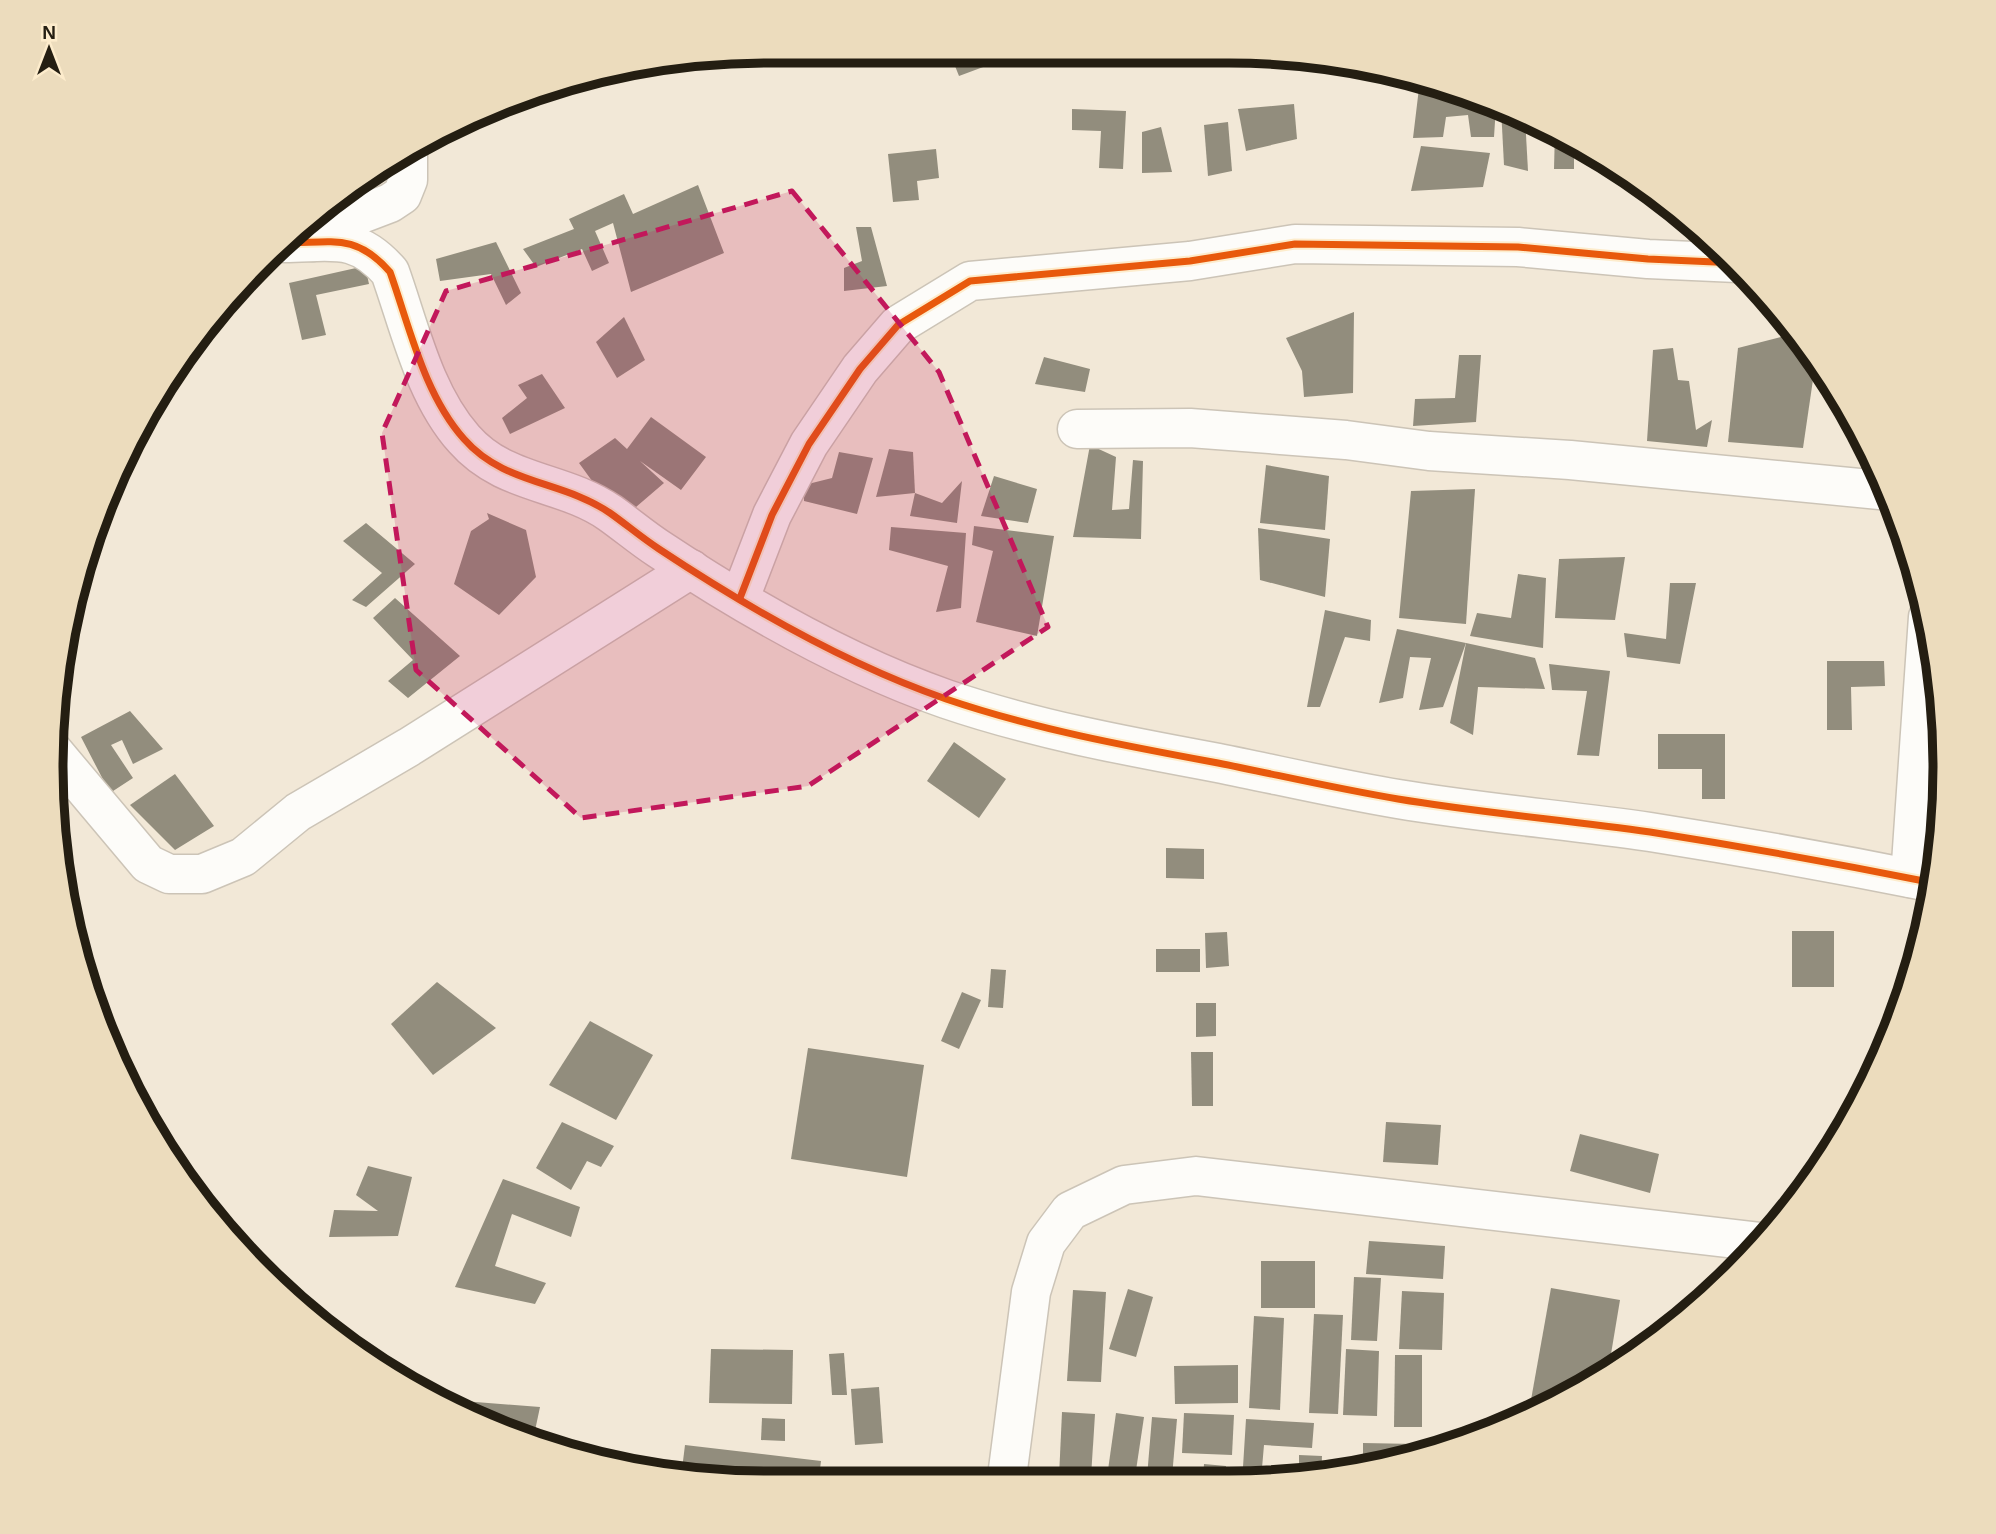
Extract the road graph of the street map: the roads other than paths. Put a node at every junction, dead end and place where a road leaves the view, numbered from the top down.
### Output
1 (408, 161) edge
2 (299, 241) edge
3 (298, 242) edge
4 (1720, 262) edge
5 (1077, 429) dead end
6 (1875, 490) edge
7 (691, 569) junction
8 (740, 598) junction
9 (1927, 673) edge
10 (63, 763) edge
11 (1922, 881) edge
12 (1749, 1241) edge
13 (1008, 1471) edge

1 - 2 street
3 - 7 street
4 - 8 street
5 - 6 street
7 - 8 street
7 - 10 street
8 - 11 street
9 - 11 street
12 - 13 street

